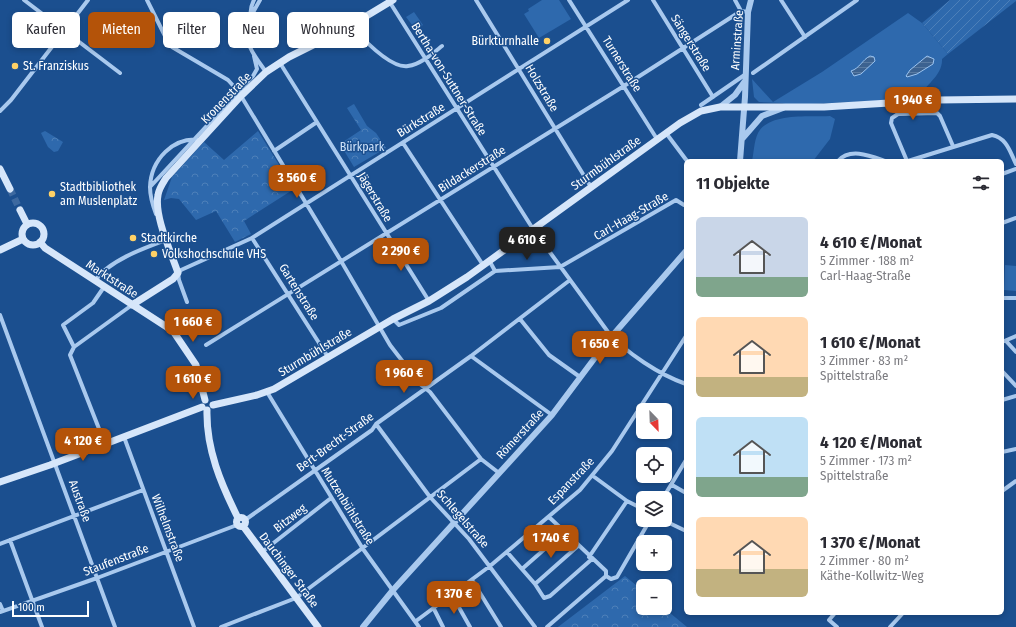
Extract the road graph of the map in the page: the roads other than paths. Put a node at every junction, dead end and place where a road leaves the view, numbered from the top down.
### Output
1 (24, 0) edge
2 (88, 0) edge
3 (147, 0) edge
4 (254, 0) edge
5 (260, 0) edge
6 (476, 0) edge
7 (569, 0) edge
8 (628, 0) edge
9 (653, 0) edge
10 (735, 0) edge
11 (751, 0) edge
12 (858, 0) edge
13 (390, 1) edge
14 (783, 1) edge
15 (741, 11) junction
16 (40, 12) edge
17 (79, 12) edge
18 (250, 12) edge
19 (253, 12) edge
20 (748, 12) junction
21 (369, 14) edge
22 (586, 27) junction
23 (805, 37) junction
24 (80, 42) edge
25 (442, 46) dead end
26 (369, 47) edge
27 (51, 48) edge
28 (250, 48) edge
29 (306, 48) edge
30 (682, 48) junction
31 (254, 56) junction
32 (426, 59) junction
33 (280, 63) junction
34 (520, 70) junction
35 (266, 72) junction
36 (120, 73) dead end
37 (753, 73) dead end
38 (746, 74) junction
39 (745, 81) junction
40 (624, 86) junction
41 (239, 93) junction
42 (713, 97) junction
43 (1016, 99) edge
44 (701, 105) dead end
45 (720, 107) junction
46 (744, 108) junction
47 (783, 108) junction
48 (457, 109) junction
49 (0, 112) edge
50 (317, 122) junction
51 (555, 129) junction
52 (666, 132) junction
53 (198, 139) junction
54 (657, 139) junction
55 (742, 139) junction
56 (403, 143) junction
57 (954, 146) junction
58 (274, 150) junction
59 (686, 159) edge
60 (740, 159) edge
61 (840, 159) edge
62 (878, 159) edge
63 (907, 159) edge
64 (914, 159) edge
65 (1016, 164) edge
66 (493, 167) junction
67 (0, 169) edge
68 (1016, 169) edge
69 (1004, 173) edge
70 (350, 175) junction
71 (150, 187) junction
72 (591, 187) junction
73 (10, 189) tunnel mouth
74 (150, 192) junction
75 (440, 200) junction
76 (306, 203) junction
77 (684, 205) dead end
78 (20, 210) tunnel mouth
79 (159, 214) junction
80 (1016, 218) edge
81 (1004, 222) edge
82 (27, 224) junction
83 (533, 228) junction
84 (386, 234) junction
85 (252, 238) junction
86 (23, 239) junction
87 (165, 240) junction
88 (40, 242) junction
89 (0, 250) edge
90 (684, 253) edge
91 (341, 261) junction
92 (486, 262) junction
93 (560, 267) junction
94 (495, 271) junction
95 (177, 275) junction
96 (570, 280) junction
97 (95, 282) junction
98 (104, 287) junction
99 (289, 294) junction
100 (1004, 298) edge
101 (1016, 298) edge
102 (429, 301) junction
103 (187, 302) dead end
104 (132, 305) junction
105 (0, 315) edge
106 (393, 319) junction
107 (520, 319) junction
108 (380, 327) junction
109 (174, 331) joint
110 (612, 336) junction
111 (1016, 336) edge
112 (684, 339) edge
113 (1004, 342) edge
114 (206, 345) dead end
115 (74, 347) junction
116 (1016, 352) edge
117 (471, 356) junction
118 (328, 357) junction
119 (662, 373) junction
120 (1004, 373) edge
121 (580, 377) junction
122 (684, 383) edge
123 (1016, 386) edge
124 (426, 389) junction
125 (267, 392) junction
126 (1016, 396) edge
127 (1004, 399) edge
128 (207, 405) junction
129 (552, 415) junction
130 (376, 424) junction
131 (123, 436) junction
132 (105, 444) junction
133 (1016, 450) edge
134 (1004, 452) edge
135 (482, 459) junction
136 (55, 463) junction
137 (684, 463) edge
138 (315, 471) junction
139 (499, 473) junction
140 (593, 476) junction
141 (0, 482) edge
142 (1016, 482) edge
143 (672, 484) junction
144 (143, 490) junction
145 (1004, 490) edge
146 (668, 491) edge
147 (684, 492) edge
148 (430, 497) junction
149 (331, 498) junction
150 (627, 502) junction
151 (636, 506) edge
152 (74, 515) junction
153 (549, 518) junction
154 (241, 522) junction
155 (453, 523) junction
156 (672, 525) edge
157 (646, 527) edge
158 (684, 531) edge
159 (564, 532) junction
160 (10, 540) junction
161 (0, 544) edge
162 (578, 546) junction
163 (363, 549) junction
164 (166, 551) junction
165 (507, 552) junction
166 (262, 553) junction
167 (591, 558) junction
168 (490, 566) junction
169 (522, 568) junction
170 (606, 576) junction
171 (97, 578) junction
172 (472, 580) junction
173 (535, 584) junction
174 (393, 590) junction
175 (452, 595) junction
176 (296, 598) junction
177 (33, 601) junction
178 (0, 604) edge
179 (434, 609) junction
180 (1, 612) edge
181 (834, 615) edge
182 (901, 615) edge
183 (416, 621) junction
184 (42, 627) edge
185 (115, 627) edge
186 (194, 627) edge
187 (220, 627) edge
188 (318, 627) edge
189 (363, 627) edge
190 (419, 627) edge
191 (443, 627) edge
192 (470, 627) edge
193 (501, 627) edge
194 (535, 627) edge
195 (546, 627) edge
196 (837, 627) edge
197 (890, 627) edge

1 - 16 street
2 - 17 street
3 - 41 street
4 - 18 street
5 - 19 street
6 - 34 street, Holzstraße
7 - 22 street, Turnerstraße
8 - 22 street, Bürkstraße
9 - 30 street, Sängerstraße
10 - 15 street
11 - 20 street, Arminstraße
12 - 23 street
13 - 21 main road, Kronenstraße
13 - 32 street, Bertha-von-Suttner-Straße
14 - 23 street
15 - 20 street
15 - 30 street, Bildackerstraße
20 - 38 street, Arminstraße
22 - 34 street, Bürkstraße
22 - 40 street, Turnerstraße
23 - 37 street
24 - 36 street
25 - 32 street
26 - 32 street
27 - 49 street
28 - 31 street
29 - 33 main road, Kronenstraße
30 - 40 street, Bildackerstraße
30 - 42 street, Sängerstraße
31 - 35 street
31 - 41 street, Kronenstraße
32 - 48 street, Bertha-von-Suttner-Straße
33 - 35 main road, Kronenstraße
33 - 50 street, Jägerstraße
34 - 48 street, Bürkstraße
34 - 51 street, Holzstraße
35 - 41 main road, Kronenstraße
38 - 39 street, Arminstraße
38 - 42 street
39 - 45 street, Arminstraße
39 - 46 street, Arminstraße
40 - 51 street, Bildackerstraße
40 - 54 street, Turnerstraße
41 - 53 main road, Kronenstraße
41 - 58 street
42 - 44 street
43 - 47 main road, Sturmbühlstraße
45 - 46 main road, Sturmbühlstraße
45 - 52 main road, Sturmbühlstraße
46 - 47 main road, Sturmbühlstraße
46 - 55 street
47 - 55 street
48 - 56 street, Bürkstraße
48 - 66 street, Bertha-von-Suttner-Straße
50 - 58 street
50 - 70 street, Jägerstraße
51 - 66 street, Bildackerstraße
51 - 72 street, Holzstraße
52 - 54 main road, Sturmbühlstraße
52 - 59 street
53 - 71 street, Kronenstraße
53 - 71 street
53 - 79 main road, Kronenstraße
54 - 72 main road, Sturmbühlstraße
55 - 60 street
56 - 70 street, Bürkstraße
56 - 75 street
57 - 63 street
57 - 64 street
57 - 65 street
58 - 76 street
61 - 62 street
66 - 75 street, Bildackerstraße
66 - 83 street, Bertha-von-Suttner-Straße
67 - 73 main road
68 - 69 street
70 - 76 street, Bürkstraße
70 - 84 street, Jägerstraße
71 - 74 street
72 - 83 main road, Sturmbühlstraße
74 - 79 street
74 - 87 street
75 - 84 street, Bildackerstraße
75 - 92 street
76 - 85 street, Bürkstraße
76 - 91 street
77 - 93 street, Carl-Haag-Straße
78 - 82 main road
79 - 87 main road
80 - 81 street
82 - 86 main road
82 - 88 main road
83 - 92 main road, Sturmbühlstraße
83 - 93 street, Bertha-von-Suttner-Straße
84 - 91 street, Bildackerstraße
84 - 102 street, Jägerstraße
85 - 95 street, Bürkstraße
85 - 99 street, Gartenstraße
86 - 88 main road
86 - 89 main road
87 - 95 main road
87 - 97 street
88 - 97 main road, Marktstraße
90 - 110 street, Römerstraße
91 - 99 street, Bildackerstraße
91 - 108 street
92 - 94 street
92 - 102 main road, Sturmbühlstraße
93 - 94 street, Carl-Haag-Straße
93 - 96 street, Bertha-von-Suttner-Straße
94 - 106 street
95 - 103 street
95 - 104 main road
96 - 107 street, Bert-Brecht-Straße
96 - 110 street, Bertha-von-Suttner-Straße
97 - 98 main road, Marktstraße
98 - 104 main road, Marktstraße
98 - 115 street
99 - 114 street, Bildackerstraße
99 - 118 street, Gartenstraße
100 - 101 street
102 - 106 main road, Sturmbühlstraße
104 - 109 main road, Marktstraße
104 - 115 street
105 - 136 street, Austraße
106 - 108 main road, Sturmbühlstraße
107 - 117 street, Bert-Brecht-Straße
107 - 121 street
108 - 118 main road, Sturmbühlstraße
108 - 124 street
109 - 128 main road, Dauchinger Straße
110 - 119 street, Bertha-von-Suttner-Straße
110 - 121 street, Römerstraße
111 - 113 street
112 - 119 street, Espanstraße
113 - 116 street
115 - 132 street
117 - 124 street, Bert-Brecht-Straße
117 - 129 street
118 - 125 main road, Sturmbühlstraße
119 - 122 street, Bertha-von-Suttner-Straße
119 - 140 street, Espanstraße
120 - 123 street
121 - 129 street, Römerstraße
124 - 130 street, Bert-Brecht-Straße
124 - 135 street
125 - 128 main road, Sturmbühlstraße
125 - 138 street, Mutzenbühlstraße
126 - 127 street
128 - 131 main road, Sturmbühlstraße
128 - 154 main road, Dauchinger Straße
129 - 139 street, Römerstraße
130 - 138 street, Bert-Brecht-Straße
130 - 148 street, Schlegelstraße
131 - 132 main road, Sturmbühlstraße
131 - 144 street, Wilhelmstraße
132 - 136 main road, Sturmbühlstraße
133 - 134 street
135 - 139 street
135 - 148 street
136 - 141 main road, Sturmbühlstraße
136 - 152 street, Austraße
137 - 143 street
138 - 149 street, Mutzenbühlstraße
138 - 154 street, Bert-Brecht-Straße
139 - 155 street, Römerstraße
140 - 150 street
140 - 153 street, Espanstraße
142 - 145 street
143 - 146 street
143 - 147 street
144 - 152 street
144 - 164 street, Wilhelmstraße
148 - 155 street, Schlegelstraße
148 - 163 street
149 - 163 street, Mutzenbühlstraße
149 - 166 street, Bitzweg
150 - 151 street
150 - 167 street
152 - 160 street
152 - 171 street, Austraße
153 - 159 street
153 - 165 street, Espanstraße
154 - 164 street, Staufenstraße
154 - 166 main road, Dauchinger Straße
155 - 168 street, Schlegelstraße
155 - 174 street, Römerstraße
156 - 158 street
157 - 170 street
159 - 162 street
159 - 169 street
160 - 161 street
160 - 177 street
162 - 167 street
162 - 173 street
163 - 174 street, Mutzenbühlstraße
163 - 176 street
164 - 171 street, Staufenstraße
164 - 186 street, Wilhelmstraße
165 - 168 street, Espanstraße
165 - 169 street
166 - 176 main road, Dauchinger Straße
167 - 170 street
167 - 173 street
168 - 172 street, Espanstraße
168 - 194 street, Schlegelstraße
169 - 173 street
170 - 195 street
171 - 177 street, Staufenstraße
171 - 185 street, Austraße
172 - 175 street, Espanstraße
172 - 193 street
174 - 183 street, Mutzenbühlstraße
174 - 189 street, Römerstraße
175 - 179 street, Espanstraße
175 - 192 street
176 - 187 street
176 - 188 main road, Dauchinger Straße
177 - 180 street, Staufenstraße
177 - 184 street
178 - 180 street
179 - 183 street, Espanstraße
179 - 191 street
181 - 196 street
182 - 197 street
183 - 190 street, Mutzenbühlstraße

